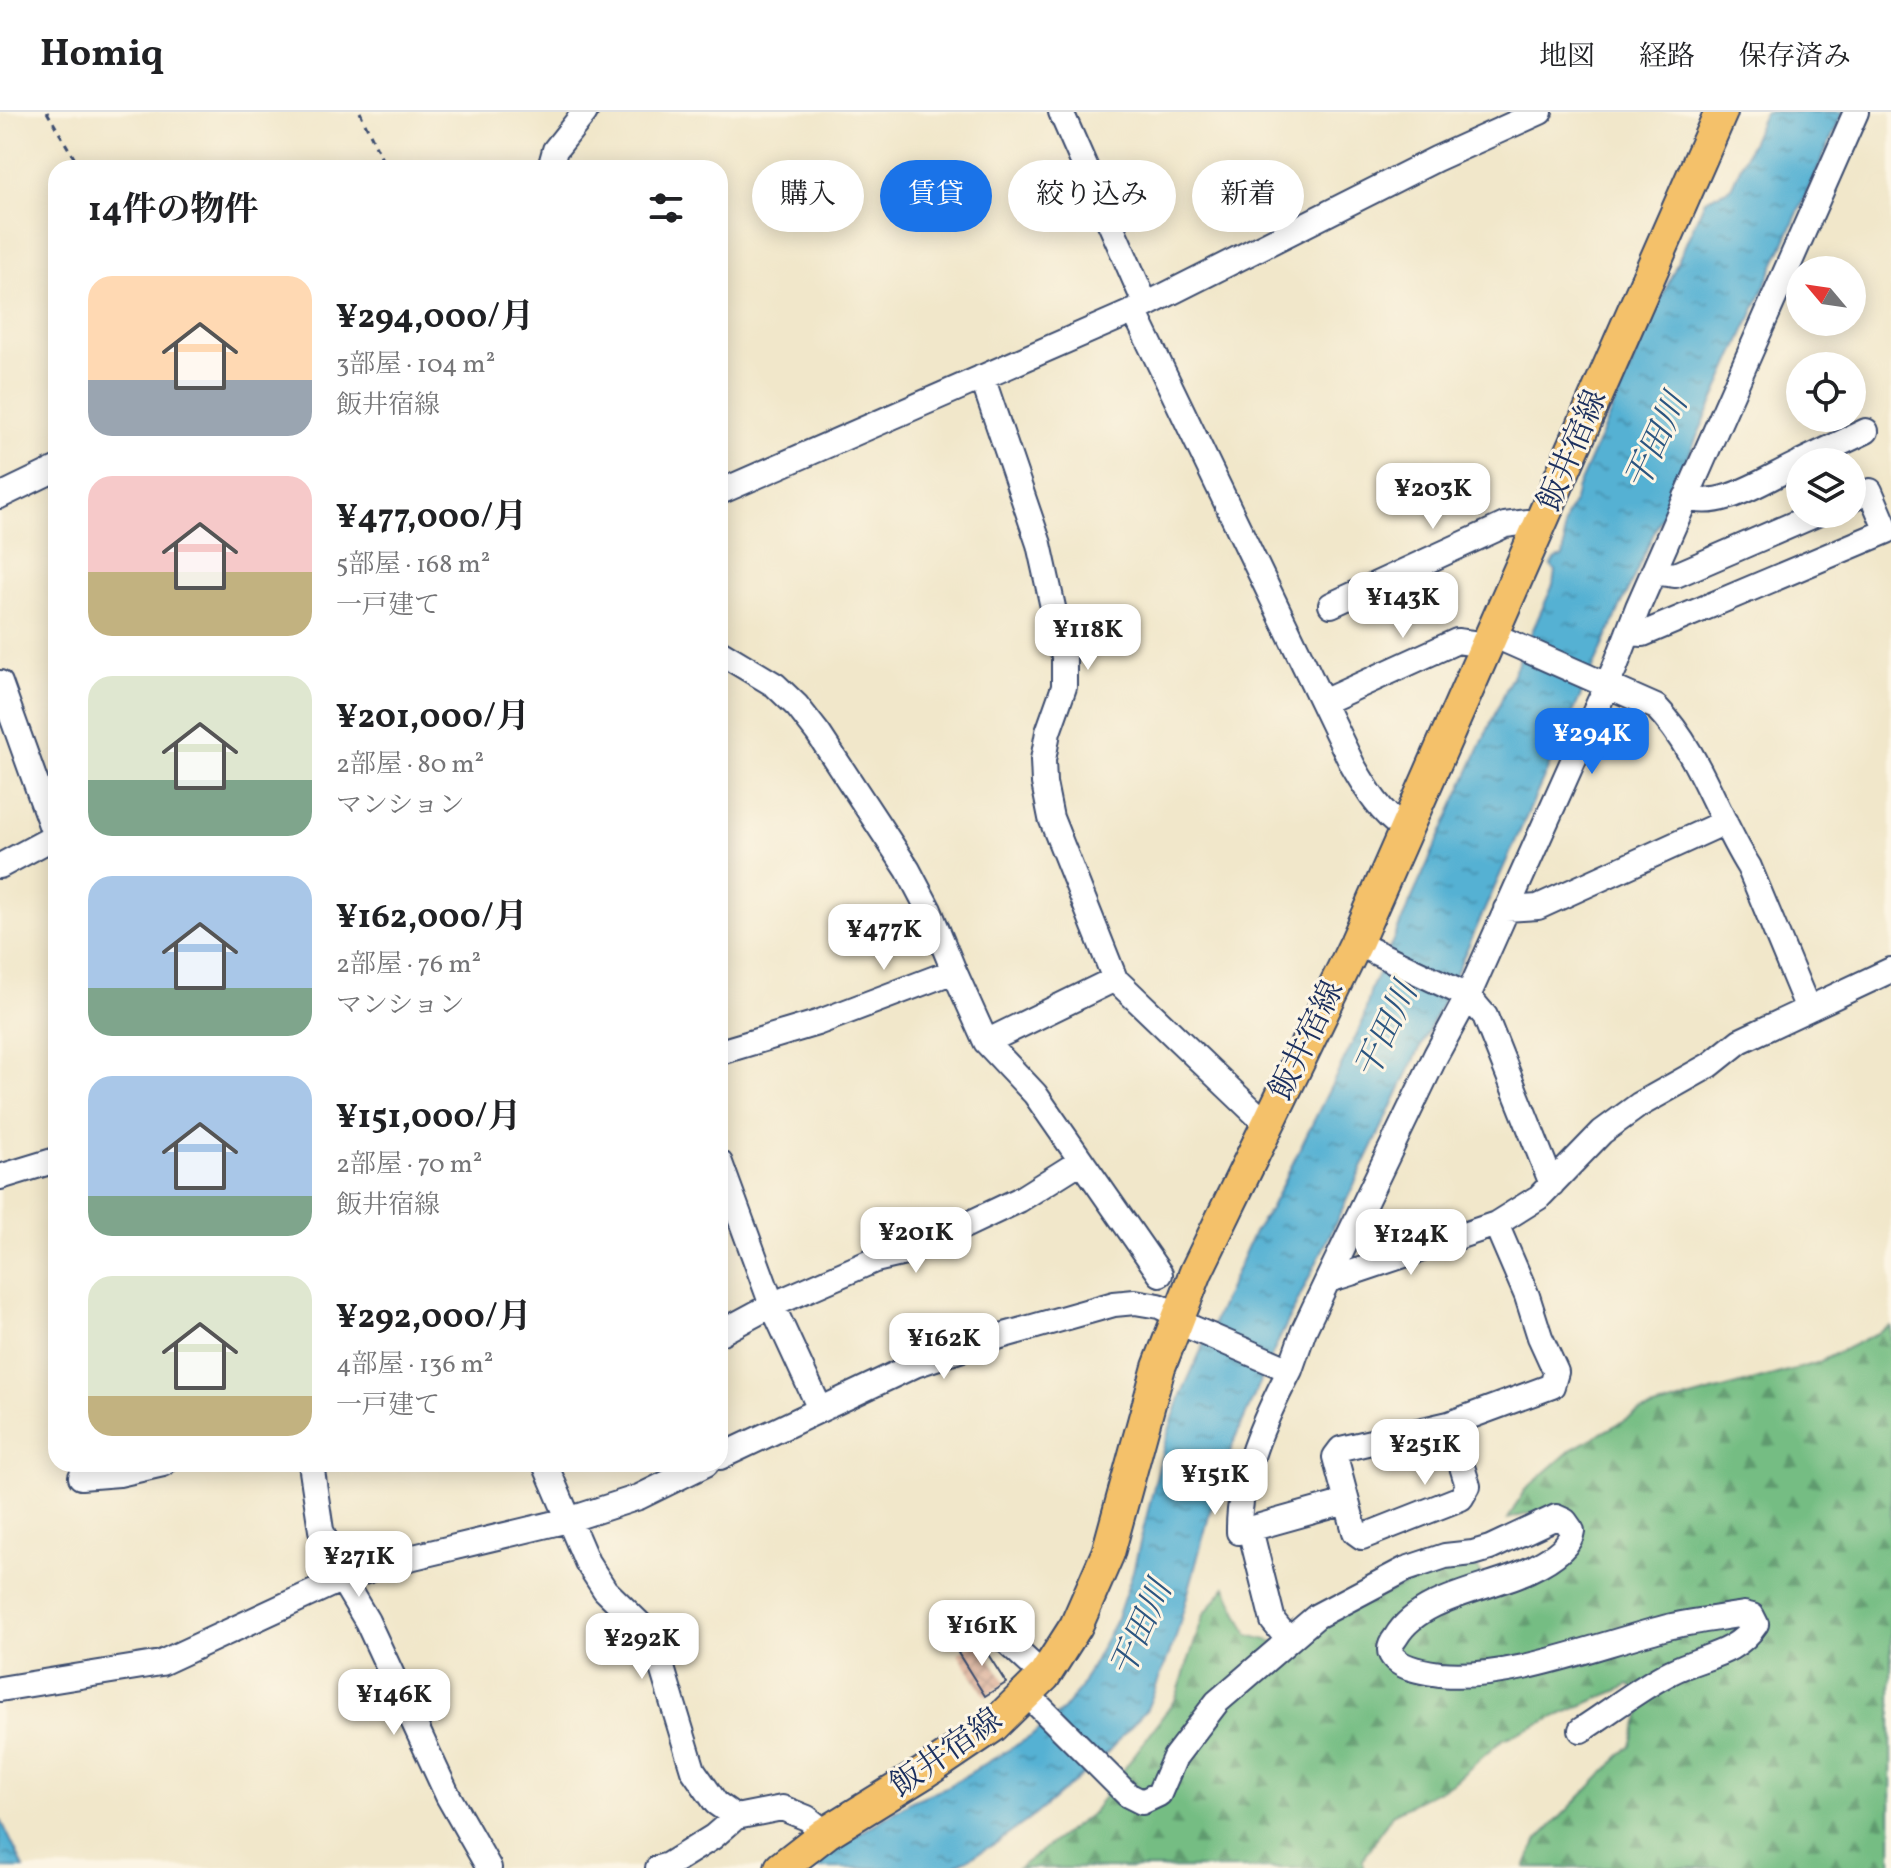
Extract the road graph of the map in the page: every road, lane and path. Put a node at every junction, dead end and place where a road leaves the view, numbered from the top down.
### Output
1 (47, 112) edge
2 (360, 112) edge
3 (585, 112) edge
4 (1061, 112) edge
5 (1540, 112) edge
6 (1721, 112) edge
7 (1856, 112) edge
8 (75, 160) edge
9 (382, 160) edge
10 (552, 160) edge
11 (1140, 308) junction
12 (982, 377) junction
13 (1864, 432) edge
14 (1830, 448) edge
15 (1786, 469) edge
16 (48, 473) edge
17 (728, 488) edge
18 (1866, 493) edge
19 (0, 496) edge
20 (1686, 497) junction
21 (1541, 526) junction
22 (1786, 527) edge
23 (1653, 572) junction
24 (1331, 605) dead end
25 (1628, 633) junction
26 (1497, 642) junction
27 (728, 657) edge
28 (0, 683) edge
29 (1604, 685) junction
30 (1323, 702) junction
31 (48, 815) edge
32 (1725, 822) junction
33 (1405, 830) junction
34 (48, 841) edge
35 (0, 866) edge
36 (1506, 909) junction
37 (1364, 946) junction
38 (1891, 970) edge
39 (954, 971) junction
40 (1115, 979) junction
41 (1464, 994) junction
42 (1808, 1009) junction
43 (986, 1042) junction
44 (728, 1050) edge
45 (1269, 1122) junction
46 (1081, 1161) junction
47 (48, 1162) edge
48 (0, 1177) edge
49 (1552, 1184) junction
50 (728, 1185) edge
51 (1496, 1224) junction
52 (1160, 1274) dead end
53 (1330, 1275) junction
54 (772, 1305) junction
55 (1184, 1321) junction
56 (728, 1329) edge
57 (1285, 1367) junction
58 (820, 1409) junction
59 (1449, 1424) junction
60 (728, 1453) edge
61 (128, 1472) edge
62 (312, 1472) edge
63 (548, 1472) edge
64 (690, 1472) edge
65 (81, 1477) dead end
66 (1346, 1502) junction
67 (568, 1520) junction
68 (1250, 1529) junction
69 (342, 1579) junction
70 (990, 1626) dead end
71 (1288, 1639) junction
72 (1036, 1685) junction
73 (0, 1689) edge
74 (1581, 1730) dead end
75 (736, 1817) junction
76 (826, 1833) junction
77 (489, 1868) edge
78 (658, 1868) edge
79 (781, 1868) edge

1 - 8 path
2 - 9 path
3 - 10 street
4 - 11 street
5 - 11 street
6 - 21 main road, 飯井宿線
7 - 20 street
11 - 12 street
11 - 30 street
12 - 17 street
12 - 40 street
13 - 14 street
15 - 20 street
16 - 19 street
18 - 25 street
20 - 23 street
21 - 24 street
21 - 26 main road, 飯井宿線
22 - 23 street
23 - 25 street
25 - 29 street
26 - 29 street
26 - 30 street
26 - 33 main road, 飯井宿線
27 - 39 street
28 - 31 street
29 - 32 street
29 - 36 street
30 - 33 street
32 - 36 street
32 - 42 street
33 - 37 main road, 飯井宿線
34 - 35 street
36 - 41 street
37 - 41 street
37 - 45 main road, 飯井宿線
38 - 42 street
39 - 43 street
39 - 44 street
40 - 43 street
40 - 45 street
41 - 49 street
41 - 53 street
42 - 49 street
43 - 46 street
45 - 55 main road, 飯井宿線
46 - 52 street
46 - 54 street
47 - 48 street
49 - 51 street
50 - 54 street
51 - 53 street
51 - 59 street
53 - 57 street
54 - 56 street
54 - 58 street
55 - 57 street
55 - 58 street
55 - 72 main road, 飯井宿線
57 - 68 street
58 - 60 street
59 - 66 street
59 - 66 street
61 - 65 street
62 - 69 street
63 - 67 street
64 - 67 street
66 - 68 street
67 - 69 street
67 - 75 street
68 - 71 street
69 - 73 street
69 - 77 street
70 - 72 street
71 - 72 street
71 - 74 street
72 - 76 main road, 飯井宿線
75 - 76 street
75 - 78 street
76 - 79 main road, 飯井宿線

